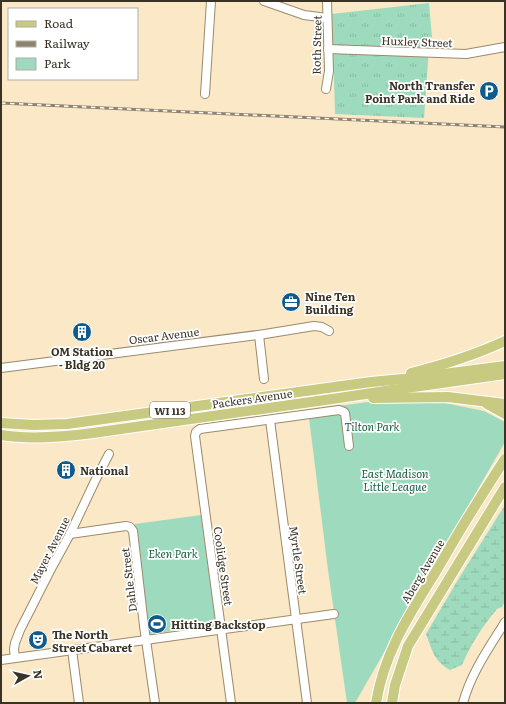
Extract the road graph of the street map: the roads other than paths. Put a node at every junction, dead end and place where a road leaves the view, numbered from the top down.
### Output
1 (211, 1) edge
2 (264, 1) edge
3 (327, 1) edge
4 (328, 18) junction
5 (505, 47) edge
6 (328, 49) junction
7 (326, 89) dead end
8 (205, 94) dead end
9 (329, 331) dead end
10 (258, 334) junction
11 (505, 341) edge
12 (505, 366) edge
13 (1, 368) edge
14 (505, 374) edge
15 (264, 379) dead end
16 (376, 382) junction
17 (339, 398) junction
18 (476, 400) junction
19 (505, 404) edge
20 (505, 414) edge
21 (270, 420) junction
22 (1, 423) edge
23 (1, 435) edge
24 (349, 446) dead end
25 (109, 454) dead end
26 (505, 459) edge
27 (504, 489) edge
28 (70, 534) junction
29 (334, 614) dead end
30 (296, 619) junction
31 (505, 622) edge
32 (222, 629) junction
33 (146, 640) junction
34 (72, 650) junction
35 (15, 658) junction
36 (1, 660) edge
37 (79, 703) edge
38 (155, 703) edge
39 (231, 703) edge
40 (307, 703) edge
41 (376, 703) edge
42 (392, 703) edge
43 (463, 703) edge

1 - 8 street
2 - 4 street
3 - 4 street, Roth Street
4 - 6 street, Roth Street
5 - 6 street, Huxley Street
6 - 7 street, Roth Street
9 - 10 street, Oscar Avenue
10 - 13 street, Oscar Avenue
10 - 15 street
11 - 16 main road
12 - 16 main road, Packers Avenue / WI 113
14 - 17 main road, Packers Avenue / WI 113
16 - 22 main road, Packers Avenue / WI 113
17 - 18 main road
17 - 23 main road, Packers Avenue / WI 113
18 - 19 main road
18 - 20 main road
21 - 24 street
21 - 30 street, Myrtle Street
21 - 32 street, Coolidge Street
25 - 28 street, Mayer Avenue
26 - 41 main road, Aberg Avenue
27 - 42 main road
28 - 33 street, Dahle Street
28 - 35 street, Mayer Avenue
29 - 30 street
30 - 32 street
30 - 40 street, Myrtle Street
31 - 43 street
32 - 33 street
32 - 39 street, Coolidge Street
33 - 34 street
33 - 38 street, Dahle Street
34 - 35 street
34 - 37 street
35 - 36 street

